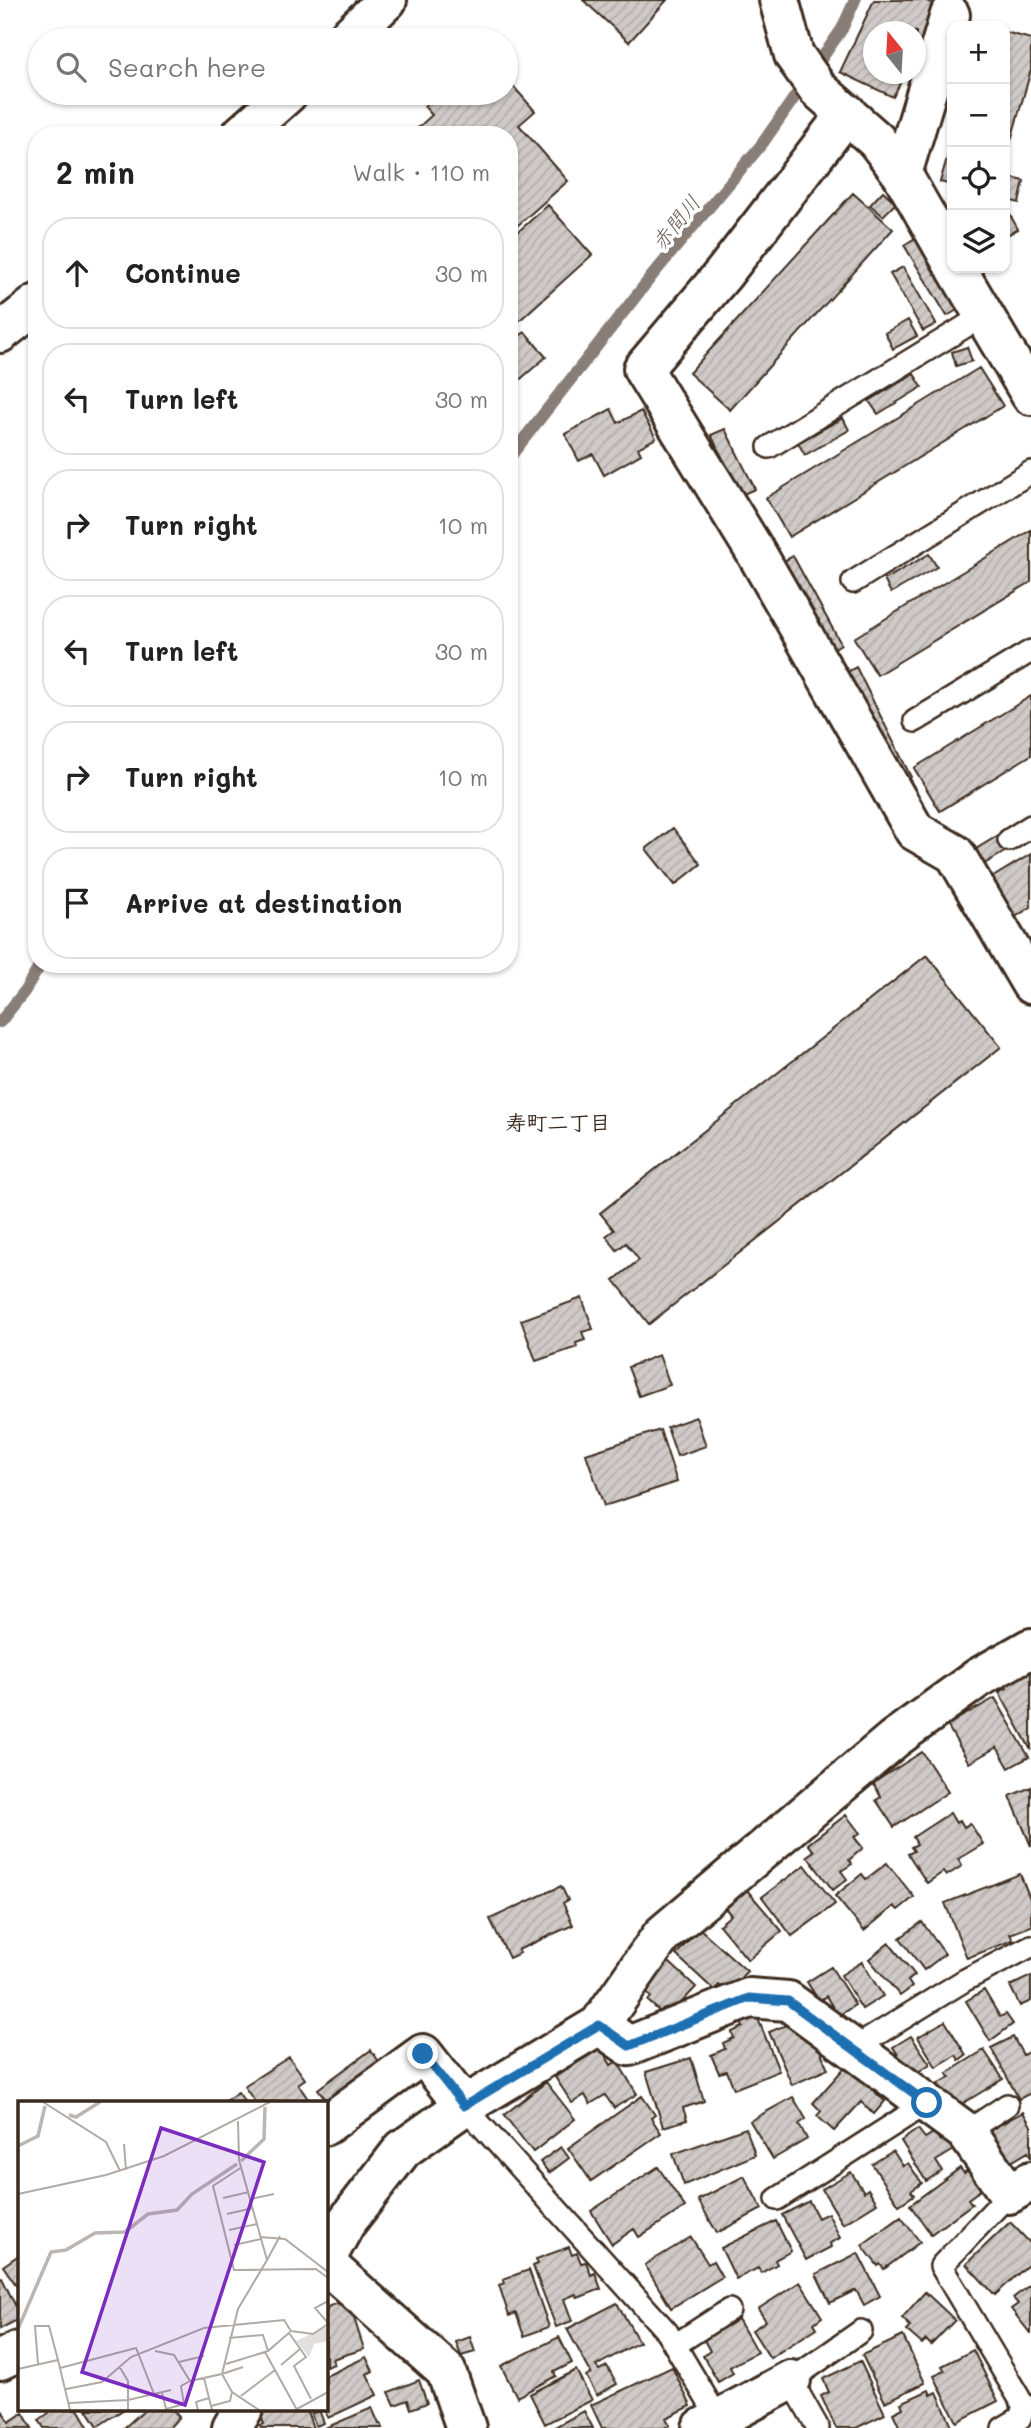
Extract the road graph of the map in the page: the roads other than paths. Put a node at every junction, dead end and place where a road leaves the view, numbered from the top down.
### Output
1 (387, 0) edge
2 (779, 0) edge
3 (950, 15) dead end
4 (358, 28) edge
5 (275, 105) edge
6 (847, 113) junction
7 (251, 126) edge
8 (902, 174) junction
9 (947, 253) edge
10 (959, 273) edge
11 (28, 311) edge
12 (984, 315) junction
13 (0, 333) edge
14 (1027, 378) edge
15 (769, 447) dead end
16 (1031, 472) edge
17 (853, 582) dead end
18 (1031, 650) edge
19 (915, 721) dead end
20 (1031, 826) edge
21 (1009, 840) dead end
22 (1031, 984) edge
23 (1031, 1647) edge
24 (1031, 1946) edge
25 (599, 2025) junction
26 (853, 2049) junction
27 (927, 2103) junction
28 (1007, 2105) dead end
29 (464, 2106) junction
30 (327, 2124) edge
31 (966, 2132) junction
32 (1020, 2188) edge
33 (777, 2199) dead end
34 (327, 2259) edge
35 (327, 2262) edge
36 (729, 2310) dead end
37 (861, 2331) dead end
38 (675, 2345) junction
39 (18, 2351) edge
40 (0, 2360) edge
41 (791, 2381) junction
42 (242, 2410) edge
43 (710, 2423) edge
44 (232, 2428) edge
45 (466, 2428) edge
46 (818, 2428) edge
47 (1003, 2428) edge

1 - 4 street
2 - 6 street
3 - 8 street
5 - 7 street
6 - 8 street
6 - 22 street
8 - 9 street
10 - 12 street
11 - 13 street
12 - 14 street
12 - 15 lane
16 - 17 lane
18 - 19 lane
20 - 21 lane
23 - 25 street
24 - 26 lane
25 - 26 street
25 - 29 street
26 - 27 street
27 - 31 street
27 - 33 lane
28 - 31 lane
29 - 30 street
29 - 34 street
29 - 38 lane
31 - 32 street
32 - 47 lane
35 - 45 street
36 - 38 lane
37 - 41 lane
38 - 43 lane
39 - 40 street
41 - 43 street
41 - 46 lane
42 - 44 street

